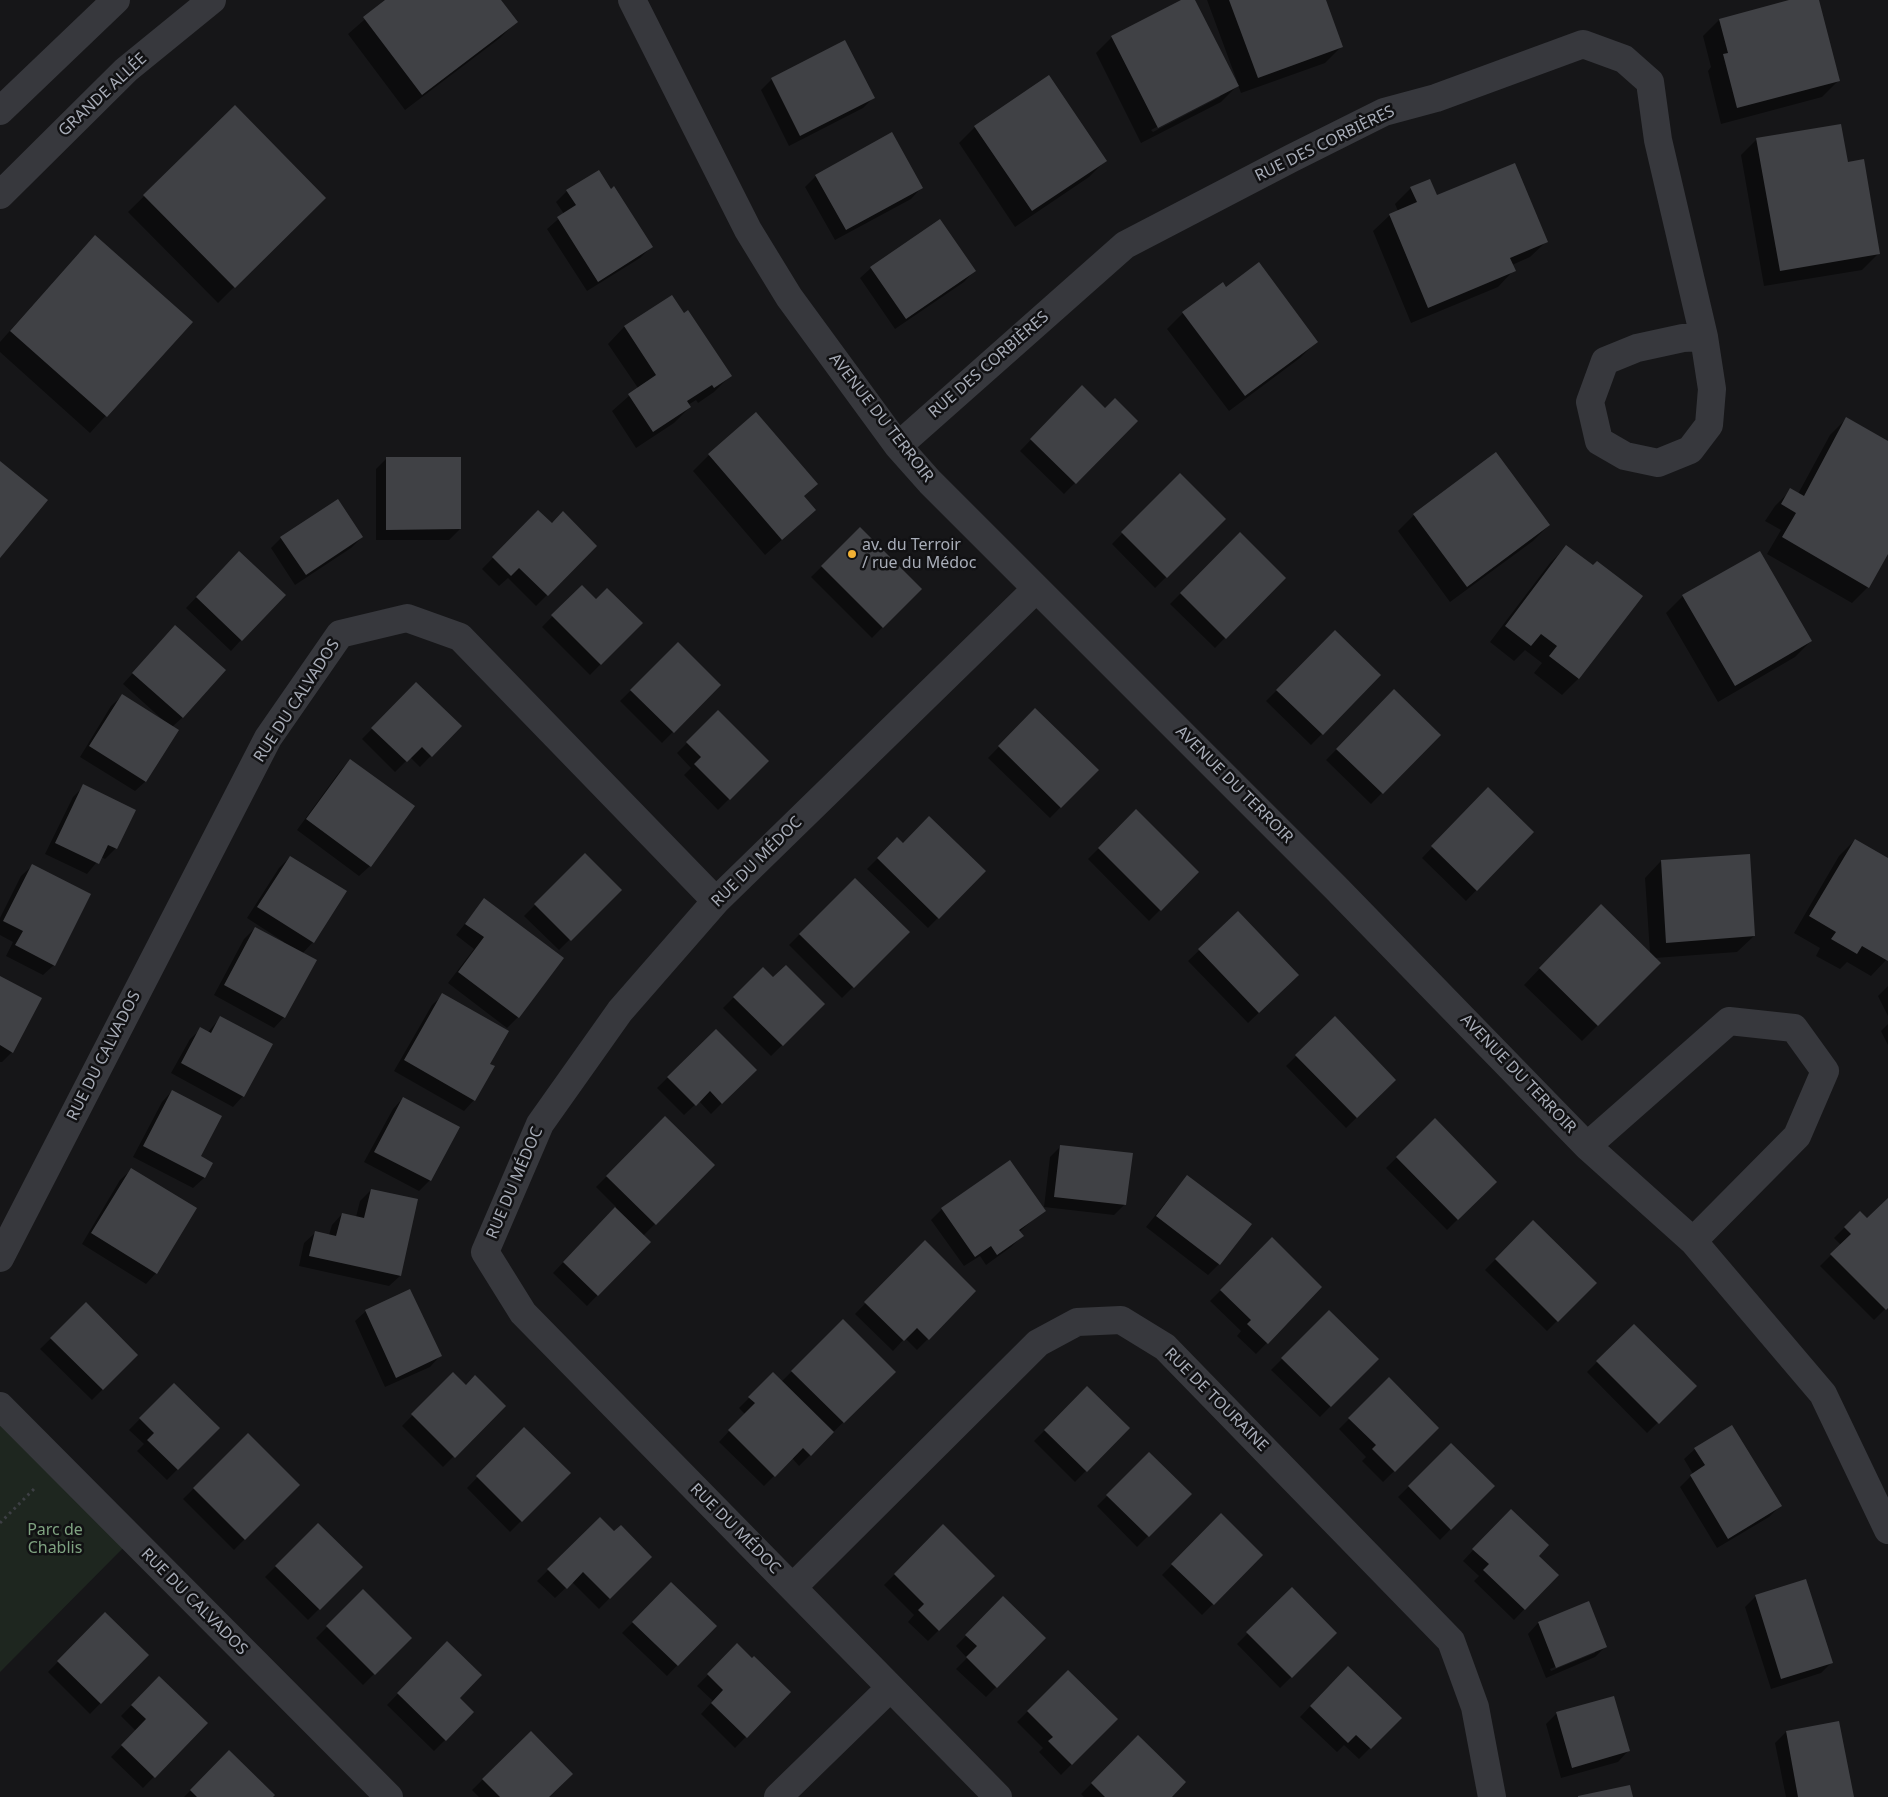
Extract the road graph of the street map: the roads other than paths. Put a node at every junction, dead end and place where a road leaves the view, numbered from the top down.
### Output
1 (116, 0) edge
2 (212, 0) edge
3 (632, 0) edge
4 (0, 111) edge
5 (0, 195) edge
6 (1704, 336) junction
7 (898, 446) junction
8 (1036, 589) junction
9 (716, 901) junction
10 (1587, 1146) junction
11 (1693, 1241) junction
12 (0, 1258) edge
13 (0, 1406) edge
14 (1888, 1530) edge
15 (793, 1587) junction
16 (890, 1688) junction
17 (389, 1797) edge
18 (778, 1797) edge
19 (998, 1797) edge
20 (1492, 1797) edge

1 - 4 street
2 - 5 street, GRANDE ALLÉE
3 - 7 street, AVENUE DU TERROIR
6 - 6 street, RUE DES CORBIÈRES
6 - 7 street, RUE DES CORBIÈRES
7 - 8 street, AVENUE DU TERROIR
8 - 9 street, RUE DU MÉDOC
8 - 10 street, AVENUE DU TERROIR
9 - 12 street, RUE DU CALVADOS
9 - 15 street, RUE DU MÉDOC
10 - 11 street, AVENUE DU TERROIR
10 - 11 street
11 - 14 street, AVENUE DU TERROIR
13 - 17 street, RUE DU CALVADOS
15 - 16 street, RUE DU MÉDOC
15 - 20 street, RUE DE TOURAINE
16 - 18 street
16 - 19 street, RUE DU MÉDOC

